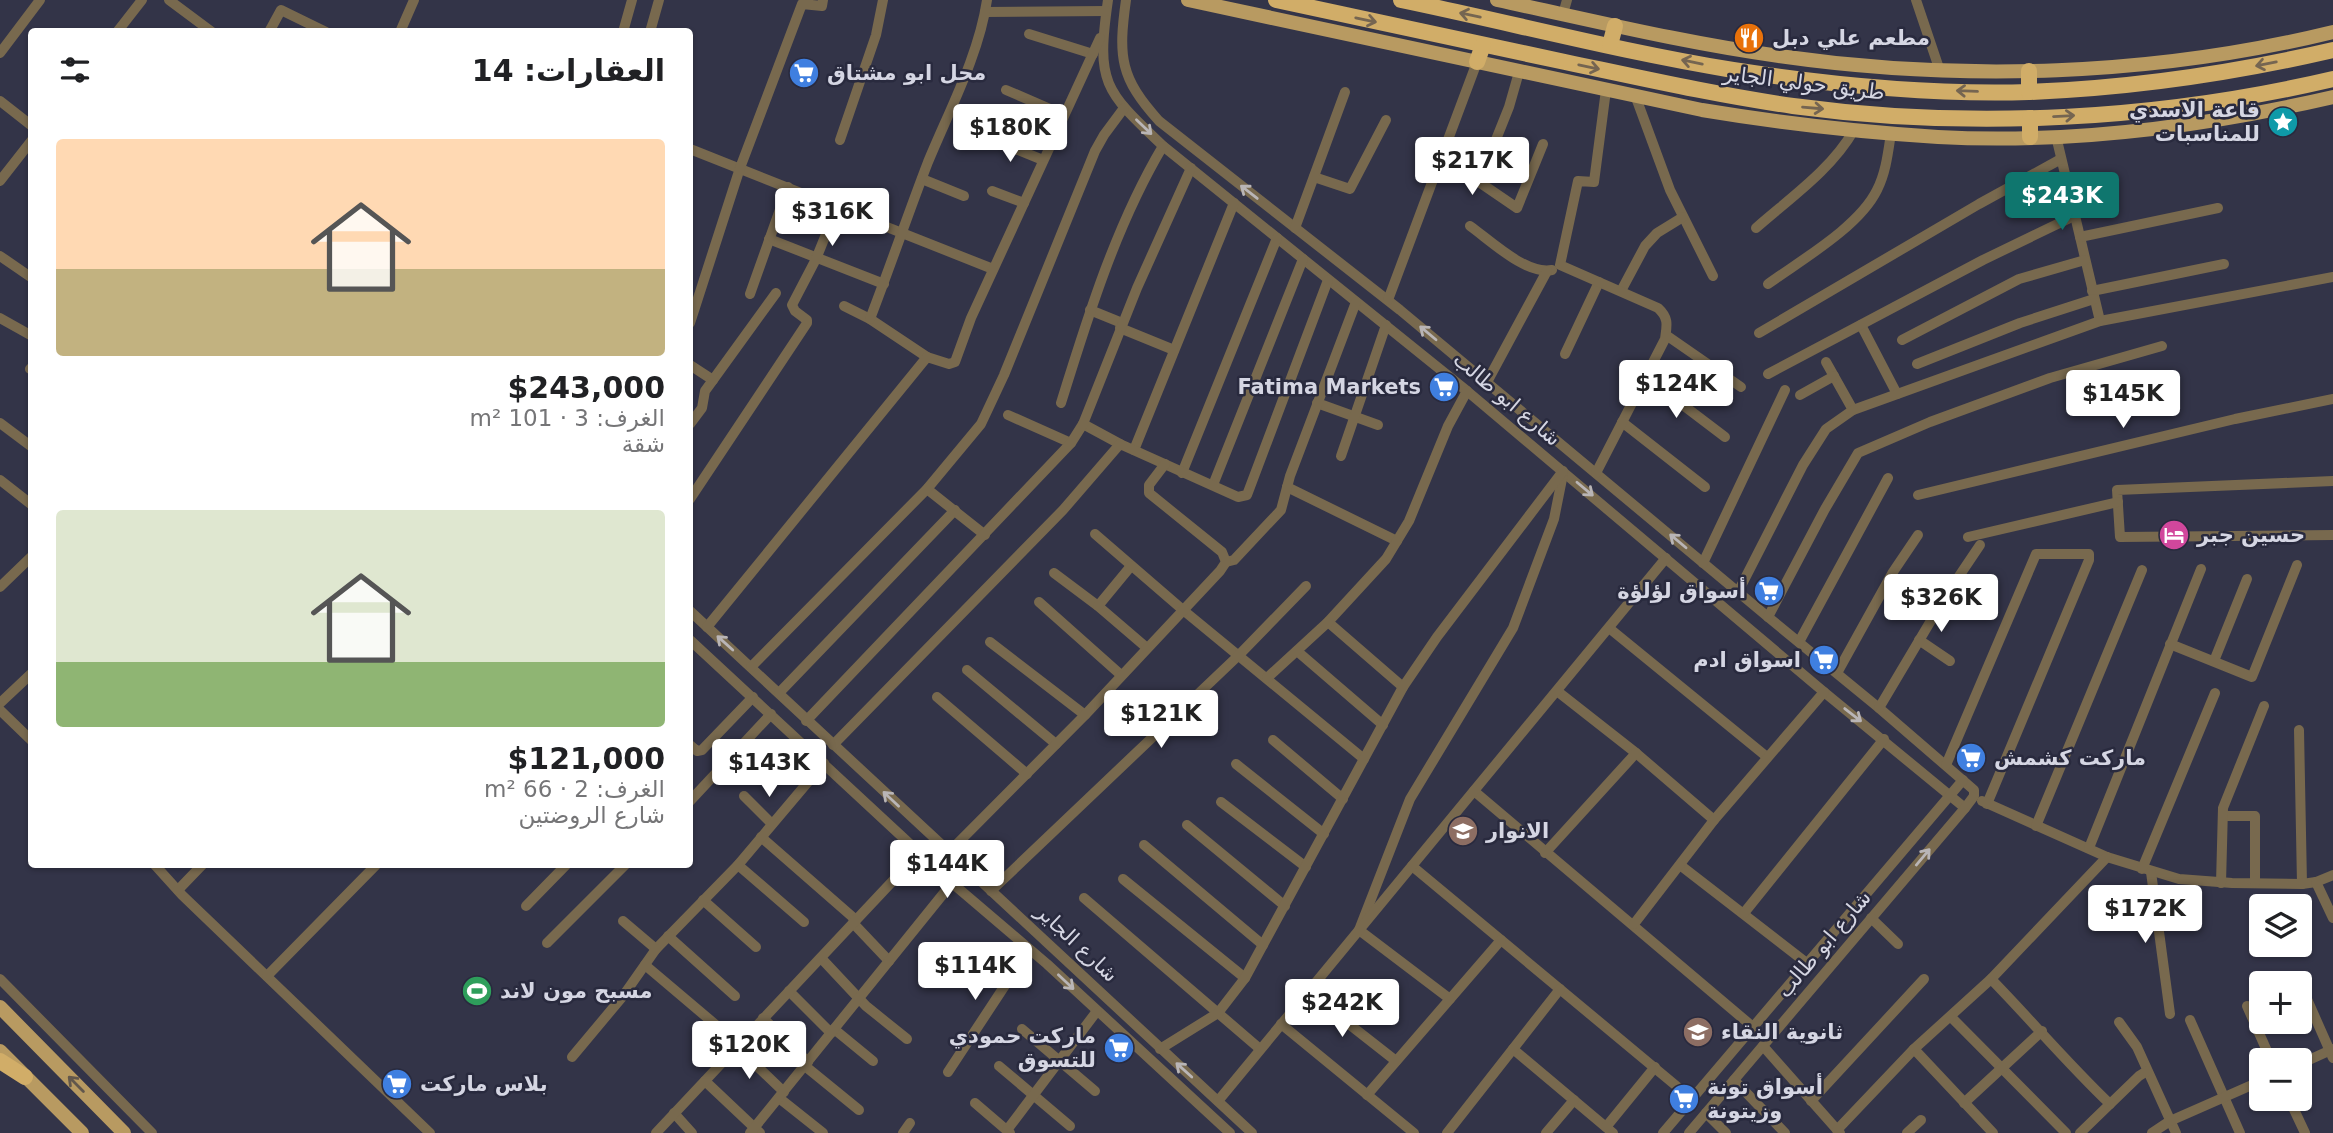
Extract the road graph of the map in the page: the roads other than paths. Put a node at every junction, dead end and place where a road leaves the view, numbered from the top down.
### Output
1 (40, 0) edge
2 (142, 0) edge
3 (169, 0) edge
4 (414, 0) edge
5 (632, 0) edge
6 (659, 0) edge
7 (823, 0) edge
8 (883, 0) edge
9 (987, 0) edge
10 (1188, 0) edge
11 (1276, 0) edge
12 (1401, 0) edge
13 (1497, 0) edge
14 (1916, 0) edge
15 (1126, 3) edge
16 (1107, 5) edge
17 (1565, 7) edge
18 (985, 12) junction
19 (1615, 26) junction
20 (124, 28) edge
21 (207, 28) edge
22 (271, 28) edge
23 (319, 28) edge
24 (402, 28) edge
25 (624, 28) edge
26 (651, 28) edge
27 (1104, 30) junction
28 (2333, 32) edge
29 (1029, 34) dead end
30 (1483, 45) junction
31 (1610, 45) junction
32 (1, 50) edge
33 (2333, 50) edge
34 (1093, 54) junction
35 (1477, 62) junction
36 (1940, 71) junction
37 (2029, 71) junction
38 (1520, 72) junction
39 (2333, 79) edge
40 (1859, 84) junction
41 (1914, 89) junction
42 (1006, 90) dead end
43 (1606, 90) junction
44 (1345, 92) dead end
45 (2029, 92) junction
46 (1635, 95) junction
47 (2333, 97) edge
48 (0, 101) edge
49 (1124, 108) junction
50 (1855, 112) junction
51 (1064, 115) junction
52 (1911, 116) junction
53 (2029, 118) junction
54 (1386, 120) dead end
55 (28, 123) edge
56 (1854, 130) junction
57 (1891, 133) junction
58 (2056, 136) junction
59 (2030, 137) junction
60 (988, 138) dead end
61 (840, 140) dead end
62 (1543, 144) dead end
63 (28, 146) edge
64 (1163, 146) junction
65 (693, 150) edge
66 (2061, 159) junction
67 (1043, 160) junction
68 (740, 168) junction
69 (1191, 168) junction
70 (1314, 177) junction
71 (922, 179) junction
72 (0, 181) edge
73 (788, 187) junction
74 (992, 191) dead end
75 (964, 196) dead end
76 (1024, 203) junction
77 (1234, 203) junction
78 (837, 207) junction
79 (2218, 208) dead end
80 (2074, 216) junction
81 (1683, 217) junction
82 (1470, 226) dead end
83 (1295, 228) junction
84 (1756, 229) dead end
85 (903, 233) junction
86 (2080, 237) junction
87 (1277, 238) junction
88 (769, 239) junction
89 (0, 256) edge
90 (816, 259) junction
91 (1303, 259) junction
92 (2085, 260) junction
93 (2224, 264) dead end
94 (1560, 265) junction
95 (993, 269) junction
96 (1547, 271) junction
97 (28, 275) edge
98 (1713, 276) dead end
99 (2333, 277) edge
100 (1328, 280) junction
101 (1599, 282) junction
102 (884, 284) junction
103 (1768, 284) dead end
104 (1620, 291) junction
105 (776, 293) dead end
106 (750, 294) dead end
107 (2093, 295) junction
108 (694, 296) edge
109 (1388, 300) junction
110 (1356, 302) junction
111 (844, 306) dead end
112 (1090, 310) junction
113 (0, 317) edge
114 (870, 319) junction
115 (2100, 321) junction
116 (1861, 325) junction
117 (1121, 326) junction
118 (1386, 326) junction
119 (1759, 333) dead end
120 (28, 334) edge
121 (1665, 335) junction
122 (1902, 340) dead end
123 (2162, 346) dead end
124 (1174, 350) junction
125 (1565, 354) dead end
126 (927, 357) junction
127 (1826, 362) dead end
128 (1917, 364) dead end
129 (693, 367) edge
130 (1769, 374) dead end
131 (1834, 376) junction
132 (1646, 377) junction
133 (713, 380) junction
134 (1487, 382) junction
135 (1741, 387) dead end
136 (1785, 390) dead end
137 (1467, 391) junction
138 (1897, 394) junction
139 (1800, 395) dead end
140 (2333, 400) edge
141 (1061, 403) dead end
142 (1317, 403) junction
143 (1853, 411) junction
144 (1008, 415) dead end
145 (1354, 416) junction
146 (1529, 417) junction
147 (693, 420) edge
148 (1622, 422) junction
149 (0, 423) edge
150 (1083, 424) junction
151 (1378, 425) dead end
152 (1517, 432) junction
153 (1725, 437) dead end
154 (1070, 443) junction
155 (28, 444) edge
156 (1120, 444) junction
157 (1134, 450) junction
158 (1341, 456) dead end
159 (1165, 464) junction
160 (1563, 471) junction
161 (1182, 472) junction
162 (1596, 473) junction
163 (1888, 478) dead end
164 (0, 480) edge
165 (2333, 481) edge
166 (1213, 485) junction
167 (1287, 487) junction
168 (1704, 487) dead end
169 (927, 489) junction
170 (693, 494) edge
171 (1918, 495) dead end
172 (28, 502) edge
173 (2118, 502) junction
174 (955, 510) junction
175 (1094, 534) dead end
176 (985, 535) junction
177 (1918, 535) dead end
178 (2333, 535) edge
179 (1968, 537) dead end
180 (1397, 541) junction
181 (1980, 545) dead end
182 (1666, 558) junction
183 (28, 560) edge
184 (1226, 562) junction
185 (1703, 563) junction
186 (2297, 565) dead end
187 (1131, 566) junction
188 (2201, 569) dead end
189 (2142, 570) dead end
190 (1054, 573) dead end
191 (2247, 579) dead end
192 (1306, 586) dead end
193 (0, 587) edge
194 (1738, 592) junction
195 (1039, 602) dead end
196 (1098, 606) junction
197 (1183, 610) junction
198 (693, 614) edge
199 (1768, 617) junction
200 (1328, 622) junction
201 (707, 626) junction
202 (1609, 628) junction
203 (1919, 640) junction
204 (990, 642) dead end
205 (1799, 642) junction
206 (693, 643) edge
207 (2171, 644) junction
208 (1147, 648) junction
209 (1297, 650) junction
210 (1239, 654) junction
211 (1950, 661) dead end
212 (2214, 661) junction
213 (751, 667) junction
214 (967, 670) dead end
215 (1837, 673) junction
216 (1121, 675) junction
217 (28, 677) edge
218 (1267, 678) junction
219 (1403, 687) junction
220 (1557, 691) junction
221 (1824, 692) junction
222 (779, 693) junction
223 (2216, 693) dead end
224 (937, 696) dead end
225 (752, 697) junction
226 (0, 703) edge
227 (2264, 705) dead end
228 (1879, 708) junction
229 (0, 710) edge
230 (771, 714) junction
231 (1085, 715) junction
232 (806, 721) junction
233 (1383, 725) junction
234 (2299, 730) dead end
235 (28, 737) edge
236 (1884, 739) junction
237 (1273, 740) dead end
238 (1056, 744) junction
239 (833, 746) junction
240 (693, 748) edge
241 (1636, 753) junction
242 (1767, 757) junction
243 (1364, 759) junction
244 (824, 763) junction
245 (1236, 764) dead end
246 (1946, 765) junction
247 (1027, 774) junction
248 (1963, 780) junction
249 (1474, 791) junction
250 (1950, 794) junction
251 (744, 796) dead end
252 (1973, 797) junction
253 (693, 798) edge
254 (1343, 799) junction
255 (1221, 802) dead end
256 (1987, 804) junction
257 (1965, 808) junction
258 (2223, 816) junction
259 (1714, 820) junction
260 (772, 824) junction
261 (1187, 825) dead end
262 (2036, 826) junction
263 (1324, 834) junction
264 (761, 837) junction
265 (1144, 845) dead end
266 (2089, 848) junction
267 (919, 853) junction
268 (948, 853) junction
269 (1545, 853) junction
270 (2107, 857) junction
271 (738, 865) junction
272 (1679, 865) junction
273 (1412, 866) junction
274 (1306, 867) junction
275 (157, 868) edge
276 (199, 868) edge
277 (373, 868) edge
278 (563, 868) edge
279 (622, 868) edge
280 (2146, 870) junction
281 (1884, 873) junction
282 (2333, 875) edge
283 (1123, 879) dead end
284 (2316, 882) junction
285 (952, 883) junction
286 (2221, 883) junction
287 (2255, 883) junction
288 (2302, 884) junction
289 (1899, 886) junction
290 (178, 890) junction
291 (991, 891) junction
292 (1084, 898) dead end
293 (703, 900) junction
294 (526, 906) dead end
295 (1285, 906) junction
296 (1744, 913) junction
297 (1871, 918) junction
298 (2333, 918) edge
299 (623, 921) dead end
300 (855, 921) junction
301 (804, 922) dead end
302 (1634, 924) junction
303 (1359, 930) junction
304 (668, 936) junction
305 (1501, 940) junction
306 (547, 943) dead end
307 (1898, 944) dead end
308 (1264, 945) junction
309 (756, 947) dead end
310 (1029, 948) junction
311 (656, 949) junction
312 (1058, 950) junction
313 (821, 958) junction
314 (889, 961) junction
315 (1804, 961) dead end
316 (1047, 964) junction
317 (645, 965) junction
318 (267, 976) junction
319 (1245, 978) junction
320 (0, 979) edge
321 (1924, 979) dead end
322 (1991, 979) junction
323 (1560, 989) junction
324 (789, 991) junction
325 (1308, 992) junction
326 (735, 996) dead end
327 (860, 998) junction
328 (1450, 999) junction
329 (2247, 1006) dead end
330 (0, 1007) edge
331 (2312, 1010) edge
332 (1097, 1011) junction
333 (1218, 1013) junction
334 (2171, 1014) dead end
335 (1951, 1017) junction
336 (763, 1018) junction
337 (2190, 1020) dead end
338 (2119, 1022) dead end
339 (1281, 1024) junction
340 (1753, 1027) junction
341 (1022, 1029) dead end
342 (723, 1031) dead end
343 (833, 1031) junction
344 (2042, 1031) junction
345 (907, 1039) dead end
346 (1763, 1046) junction
347 (737, 1047) junction
348 (2266, 1048) edge
349 (1160, 1049) junction
350 (1260, 1049) junction
351 (1513, 1049) junction
352 (1914, 1049) junction
353 (0, 1051) edge
354 (2332, 1053) edge
355 (572, 1057) dead end
356 (1060, 1060) junction
357 (2312, 1060) edge
358 (0, 1061) edge
359 (873, 1061) dead end
360 (1396, 1061) junction
361 (806, 1064) junction
362 (999, 1066) dead end
363 (1655, 1067) junction
364 (2002, 1068) junction
365 (2147, 1071) junction
366 (948, 1072) dead end
367 (24, 1077) junction
368 (1734, 1080) junction
369 (705, 1081) junction
370 (2249, 1086) edge
371 (1095, 1091) dead end
372 (781, 1095) junction
373 (1033, 1095) junction
374 (1367, 1095) junction
375 (2224, 1097) junction
376 (1692, 1099) junction
377 (1574, 1100) junction
378 (1218, 1101) junction
379 (1811, 1101) junction
380 (975, 1103) dead end
381 (1964, 1103) junction
382 (2110, 1104) junction
383 (859, 1110) dead end
384 (2295, 1111) edge
385 (1706, 1112) junction
386 (674, 1113) junction
387 (1921, 1120) dead end
388 (2171, 1121) junction
389 (910, 1123) dead end
390 (1070, 1126) dead end
391 (1222, 1130) edge
392 (1609, 1130) edge
393 (755, 1131) edge
394 (1009, 1131) edge
395 (1838, 1131) edge
396 (82, 1133) edge
397 (124, 1133) edge
398 (152, 1133) edge
399 (430, 1133) edge
400 (656, 1133) edge
401 (692, 1133) edge
402 (823, 1133) edge
403 (903, 1133) edge
404 (1252, 1133) edge
405 (1414, 1133) edge
406 (1447, 1133) edge
407 (1546, 1133) edge
408 (1663, 1133) edge
409 (1689, 1133) edge
410 (1726, 1133) edge
411 (1785, 1133) edge
412 (1907, 1133) edge
413 (1993, 1133) edge
414 (2066, 1133) edge
415 (2080, 1133) edge
416 (2152, 1133) edge
417 (2176, 1133) edge
418 (2240, 1133) edge
419 (2305, 1133) edge

1 - 32 street
2 - 20 street
3 - 21 street
4 - 24 street
5 - 25 street
6 - 26 street
7 - 68 street
8 - 61 street
9 - 18 street
10 - 35 main road
11 -> 30 highway, طريق حولي الجاير
31 -> 12 highway, طريق حولي الجاير
13 - 17 main road
14 - 36 street
15 - 16 street
83 -> 15 street, شارع ابو طالب
16 - 18 street
16 - 27 street, شارع ابو طالب
17 - 19 main road
18 - 71 street
19 - 31 highway
19 - 36 main road
22 - 23 street
27 - 34 street
27 - 49 street, شارع ابو طالب
28 - 37 main road
29 - 34 street
30 - 35 highway
30 -> 50 highway, طريق حولي الجاير
40 -> 31 highway, طريق حولي الجاير
33 -> 45 highway, طريق حولي الجاير
34 - 51 street
35 - 38 main road
35 - 109 street
36 - 37 main road
37 - 45 highway
38 - 43 main road
38 - 62 street
53 -> 39 highway, طريق حولي الجاير
40 - 41 highway, طريق حولي الجاير
40 - 50 highway
45 -> 41 highway, طريق حولي الجاير
41 - 52 highway
42 - 51 street
43 - 46 main road
43 - 94 street
44 - 70 street
46 - 56 main road
46 - 81 street
47 - 58 main road
48 - 55 street
49 -> 64 street, شارع ابو طالب
49 - 169 street
50 - 52 highway, طريق حولي الجاير
51 - 67 street
52 - 53 highway, طريق حولي الجاير
53 - 59 highway
54 - 70 street
56 - 57 main road
56 - 84 street
57 - 59 main road
57 - 103 street
58 - 59 main road
58 - 66 street
60 - 67 street
63 - 72 street
64 - 69 street, شارع ابو طالب
64 - 112 street
65 - 68 street
66 - 80 street
66 - 119 street
67 - 76 street
68 - 73 street
68 - 108 street
69 - 77 street, شارع ابو طالب
69 - 117 street
70 - 83 street
71 - 75 street
71 - 85 street
73 - 78 street
73 - 88 street
74 - 76 street
76 - 95 street
77 - 87 street, شارع ابو طالب
77 - 124 street
78 - 85 street
78 - 90 street
79 - 86 street
80 - 86 street
80 - 116 street
81 - 98 street
81 - 104 street
82 - 96 street
83 - 109 street, شارع ابو طالب
85 - 95 street
85 - 102 street
86 - 92 street
87 - 91 street, شارع ابو طالب
87 - 161 street
88 - 90 street
88 - 106 street
89 - 97 street
90 - 102 street
90 - 170 street
91 - 100 street, شارع ابو طالب
91 - 166 street
92 - 107 street
92 - 122 street
93 - 107 street
94 - 96 street
94 - 101 street
95 - 126 street
96 - 134 street
99 - 115 street
100 - 110 street, شارع ابو طالب
100 - 166 street
101 - 104 street
101 - 125 street
102 - 114 street
104 - 121 street
105 - 133 street
107 - 115 street
107 - 128 street
134 -> 109 street, شارع ابو طالب
110 - 118 street, شارع ابو طالب
110 - 142 street
111 - 114 street
112 - 117 street
112 - 141 street
113 - 120 street
114 - 126 street
115 - 138 street
116 - 130 street
116 - 138 street
117 - 124 street
117 - 150 street
118 - 137 street, شارع ابو طالب
118 - 145 street
121 - 132 street
121 - 135 street
123 - 199 street
124 - 157 street
126 - 201 street
127 - 131 street
129 - 133 street
131 - 139 street
131 - 143 street
132 - 148 street
132 - 153 street
133 - 147 street
134 - 146 street, شارع ابو طالب
136 - 185 street
137 - 152 street, شارع ابو طالب
137 - 180 street
138 - 143 street
140 - 171 street
142 - 145 street
142 - 167 street
143 - 194 street
144 - 154 street
145 - 151 street
145 - 158 street
146 - 152 street
146 - 162 street, شارع ابو طالب
148 - 162 street
148 - 168 street
149 - 155 street
150 - 154 street
150 - 156 street
152 - 160 street, شارع ابو طالب
154 - 176 street
156 - 157 street
156 - 239 street
157 - 159 street
159 - 161 street
159 - 184 street
160 -> 182 street, شارع ابو طالب
160 - 219 street
160 - 303 street
161 - 166 street
185 -> 162 street, شارع ابو طالب
163 - 205 street
164 - 172 street
165 - 173 street
167 - 180 street
167 - 184 street
169 - 174 street
169 - 213 street
173 - 178 street
173 - 179 street
174 - 176 street
174 - 222 street
175 - 187 street
176 - 232 street
177 - 215 street
180 - 200 street
181 - 203 street
182 - 202 street
182 - 221 street, شارع ابو طالب
183 - 193 street
184 - 197 street
185 - 194 street, شارع ابو طالب
186 - 212 street
187 - 196 street
187 - 197 street
188 - 207 street
189 - 262 street
190 - 196 street
191 - 212 street
192 - 210 street
194 - 199 street, شارع ابو طالب
195 - 216 street
196 - 208 street
197 - 208 street
197 - 210 street
198 - 201 street, شارع الجاير
199 - 205 street, شارع ابو طالب
200 - 209 street
200 - 219 street
213 -> 201 street, شارع الجاير
202 - 220 street
202 - 242 street
203 - 211 street
203 - 228 street
204 - 231 street
205 - 215 street, شارع ابو طالب
206 - 225 street, شارع الجاير
207 - 212 street
207 - 266 street
208 - 216 street
209 - 218 street
209 - 233 street
210 - 218 street
210 - 291 street
213 - 222 street, شارع الجاير
214 - 238 street
215 - 228 street, شارع ابو طالب
216 - 231 street
217 - 226 street
218 - 243 street
219 - 233 street
220 - 241 street
220 - 249 street
221 -> 236 street, شارع ابو طالب
221 - 242 street
222 - 232 street, شارع الجاير
223 - 280 street
224 - 247 street
225 - 230 street, شارع الجاير
225 - 240 street
227 - 258 street
228 - 246 street, شارع ابو طالب
229 - 235 street
230 - 244 street, شارع الجاير
230 - 253 street
231 - 238 street
232 - 239 street, شارع الجاير
233 - 243 street
234 - 288 street
236 - 250 street, شارع ابو طالب
236 - 296 street
237 - 254 street
238 - 247 street
268 -> 239 street, شارع الجاير
241 - 259 street
241 - 269 street
242 - 259 street
243 - 254 street
244 - 260 street
244 - 267 street, شارع الجاير
245 - 263 street
246 - 248 street, شارع ابو طالب
246 - 256 street
247 - 268 street
248 - 250 street, شارع ابو طالب
248 - 252 street, شارع ابو طالب
249 - 269 street
249 - 273 street
250 - 257 street
250 - 281 street, شارع ابو طالب
251 - 260 street
252 - 256 street
252 - 257 street, شارع ابو طالب
254 - 263 street
255 - 274 street
256 - 262 street
289 -> 257 street, شارع ابو طالب
258 - 286 street
258 - 287 street
259 - 272 street
260 - 264 street
261 - 295 street
262 - 266 street
263 - 274 street
264 - 271 street
264 - 300 street
265 - 308 street
266 - 270 street
267 - 285 street, شارع الجاير
267 - 300 street
268 - 291 street, شارع الجاير
269 - 302 street
270 - 280 street
270 - 322 street
271 - 293 street
271 - 301 street
272 - 296 street
272 - 302 street
273 - 303 street
273 - 305 street
274 - 295 street
275 - 290 street
276 - 290 street
277 - 318 street
278 - 294 street
279 - 306 street
280 - 286 street
280 - 334 street
281 - 289 street
281 - 340 street, شارع ابو طالب
282 - 284 street
283 - 319 street
284 - 288 street
284 - 298 street
285 - 310 street, شارع الجاير
285 - 314 street
286 - 287 street
287 - 288 street
289 - 297 street, شارع ابو طالب
290 - 318 street
291 - 312 street, شارع الجاير
292 - 333 street
293 - 304 street
293 - 309 street
295 - 308 street
296 - 315 street
297 - 307 street
297 - 346 street, شارع ابو طالب
299 - 311 street
300 - 313 street
300 - 314 street
302 - 340 street
303 - 325 street
303 - 328 street
304 - 311 street
304 - 326 street
305 - 323 street
305 - 328 street
308 - 319 street
310 - 316 street, شارع الجاير
310 - 366 street
311 - 317 street
312 - 316 street
312 - 349 street, شارع الجاير
313 - 324 street
313 - 327 street
314 - 327 street
316 -> 332 street, شارع الجاير
317 - 342 street
317 - 355 street
318 - 399 street
319 - 333 street
320 - 398 street
321 - 379 street
322 - 335 street
322 - 344 street
323 - 351 street
323 - 363 street
324 - 336 street
324 - 343 street
325 - 339 street
325 - 360 street
327 - 343 street
327 - 345 street
328 - 360 street
329 - 348 street
397 -> 330 main road
331 - 354 street
332 - 356 street
332 - 391 street, شارع الجاير
333 - 349 street
333 - 350 street
335 - 352 street
335 - 364 street
336 - 347 street
336 - 361 street
337 - 375 street
338 - 365 street
339 - 350 street
339 - 374 street
340 - 376 street, شارع ابو طالب
341 - 356 street
343 - 359 street
343 - 361 street
344 - 364 street
344 - 382 street
346 - 368 street, شارع ابو طالب
346 - 379 street
347 - 369 street
347 - 372 street
378 -> 349 street, شارع الجاير
350 - 378 street
351 - 377 street
351 - 406 street
352 - 381 street
352 - 395 street
353 - 367 main road
354 - 357 street
356 - 371 street
356 - 373 street
358 - 367 highway
360 - 374 street
361 - 372 street
361 - 383 street
362 - 373 street
363 - 376 street
363 - 392 street
364 - 381 street
364 - 414 street
365 - 382 street
365 - 388 street
367 - 396 main road
368 - 385 street, شارع ابو طالب
368 - 411 street
369 - 386 street
369 - 393 street
370 - 375 street
372 - 393 street
372 - 402 street
373 - 390 street
373 - 394 street
374 - 405 street
375 - 388 street
375 - 418 street
376 - 408 street, شارع ابو طالب
377 - 392 street
377 - 407 street
378 - 404 street, شارع الجاير
379 - 395 street
380 - 394 street
381 - 413 street
382 - 415 street
384 - 419 street
385 - 409 street, شارع ابو طالب
385 - 410 street
386 - 400 street
386 - 401 street
387 - 412 street
388 - 416 street
388 - 417 street
389 - 403 street

